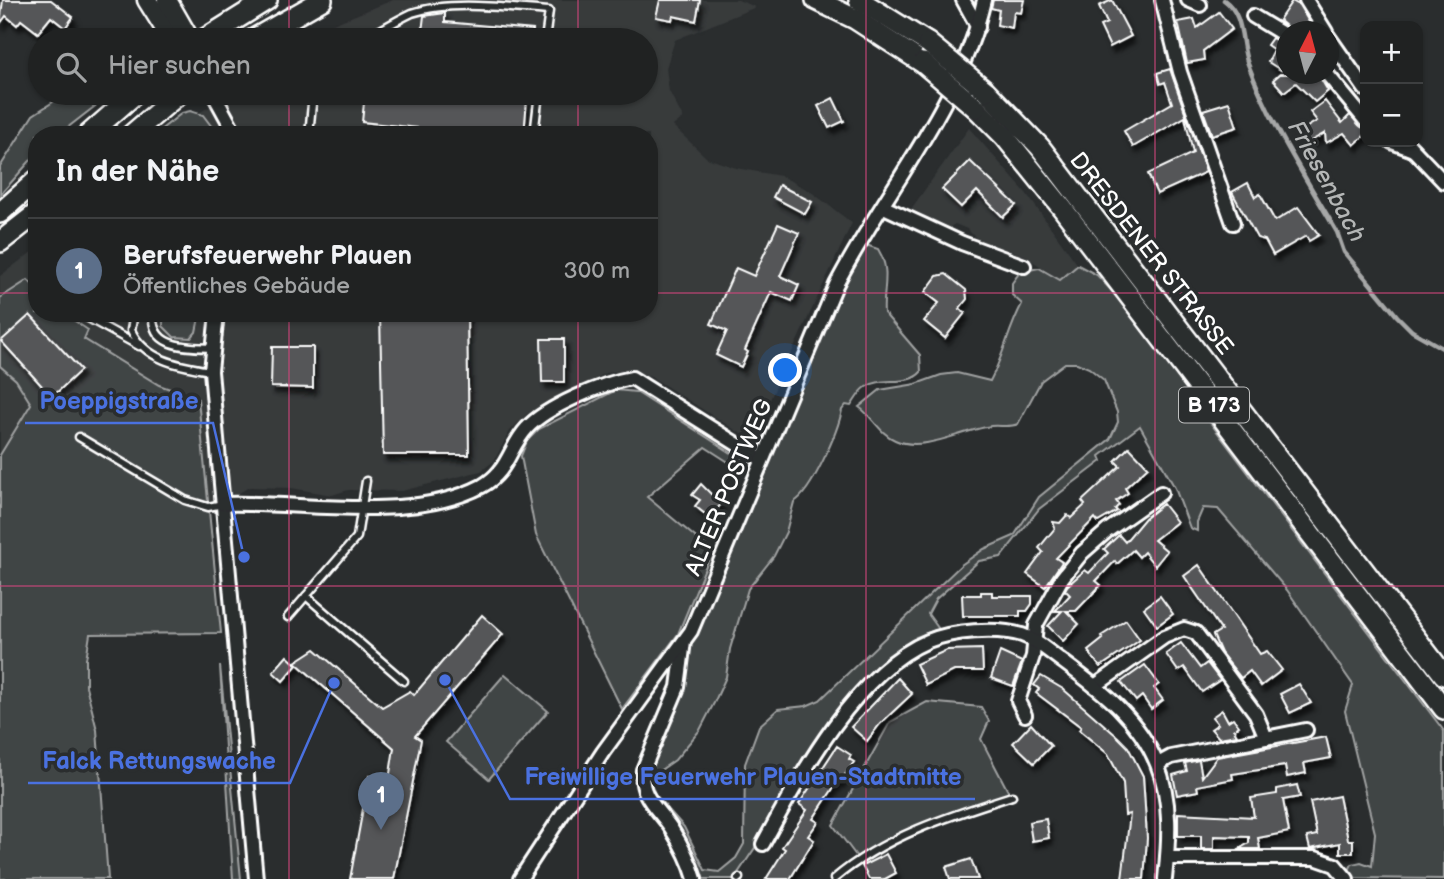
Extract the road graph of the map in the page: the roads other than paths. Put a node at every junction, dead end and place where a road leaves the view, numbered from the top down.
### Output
1 (147, 0) edge
2 (167, 0) edge
3 (267, 0) edge
4 (322, 0) edge
5 (816, 0) edge
6 (859, 0) edge
7 (963, 0) edge
8 (984, 0) edge
9 (1162, 0) edge
10 (1306, 0) edge
11 (1253, 16) dead end
12 (1319, 21) edge
13 (978, 27) junction
14 (164, 28) edge
15 (183, 28) edge
16 (222, 28) edge
17 (273, 28) edge
18 (385, 28) edge
19 (547, 28) edge
20 (1276, 30) edge
21 (1339, 51) edge
22 (1335, 84) edge
23 (1362, 84) edge
24 (981, 99) junction
25 (122, 105) edge
26 (166, 105) edge
27 (220, 105) edge
28 (312, 105) edge
29 (538, 105) edge
30 (1360, 114) edge
31 (98, 126) edge
32 (142, 126) edge
33 (231, 126) edge
34 (310, 126) edge
35 (535, 126) edge
36 (1411, 147) edge
37 (1444, 181) edge
38 (28, 188) edge
39 (884, 207) junction
40 (0, 213) edge
41 (28, 220) edge
42 (1233, 223) dead end
43 (0, 242) edge
44 (1024, 265) dead end
45 (96, 322) edge
46 (132, 322) edge
47 (154, 322) edge
48 (215, 322) edge
49 (213, 348) junction
50 (145, 349) junction
51 (211, 371) junction
52 (79, 436) dead end
53 (762, 460) junction
54 (366, 481) dead end
55 (1161, 493) dead end
56 (223, 504) junction
57 (363, 507) junction
58 (306, 596) junction
59 (288, 617) dead end
60 (684, 640) junction
61 (1033, 640) junction
62 (1444, 675) edge
63 (404, 681) dead end
64 (1095, 686) junction
65 (1444, 709) edge
66 (1025, 715) dead end
67 (1306, 730) dead end
68 (1266, 738) junction
69 (1158, 764) junction
70 (1012, 796) dead end
71 (763, 844) dead end
72 (1167, 858) junction
73 (256, 879) edge
74 (520, 879) edge
75 (695, 879) edge
76 (834, 879) edge
77 (1165, 879) edge
78 (1347, 879) edge

1 - 14 main road
2 - 15 main road
3 - 16 main road
4 - 17 main road
5 - 24 main road, B 173, bridge
6 - 24 main road, DRESDENER STRASSE / B 173, bridge
7 - 13 street
8 - 13 street, ALTER POSTWEG
9 - 42 street
10 - 12 street
11 - 20 street
13 - 39 street, ALTER POSTWEG
18 - 19 lane
21 - 23 street
22 - 30 street
24 - 62 main road, DRESDENER STRASSE / B 173
24 - 65 main road, B 173
25 - 31 main road
26 - 32 main road
27 - 33 street
28 - 34 lane
29 - 35 lane
36 - 37 street
38 - 40 main road
39 - 44 street
39 - 53 street, ALTER POSTWEG
41 - 43 main road
45 - 50 lane
46 - 50 lane
47 - 49 lane
48 - 49 street
49 - 51 street
50 - 51 lane
51 - 56 street
52 - 56 lane
53 - 57 street
53 - 60 street, ALTER POSTWEG
54 - 57 lane
55 - 61 street
56 - 57 street
56 - 73 street
57 - 58 lane
58 - 59 lane
58 - 63 lane
60 - 74 street, ALTER POSTWEG
60 - 75 street
61 - 64 street
61 - 66 street
61 - 71 street
64 - 68 street
64 - 69 street
67 - 68 street
68 - 69 street
69 - 72 street
70 - 76 lane
72 - 77 street
72 - 78 street

